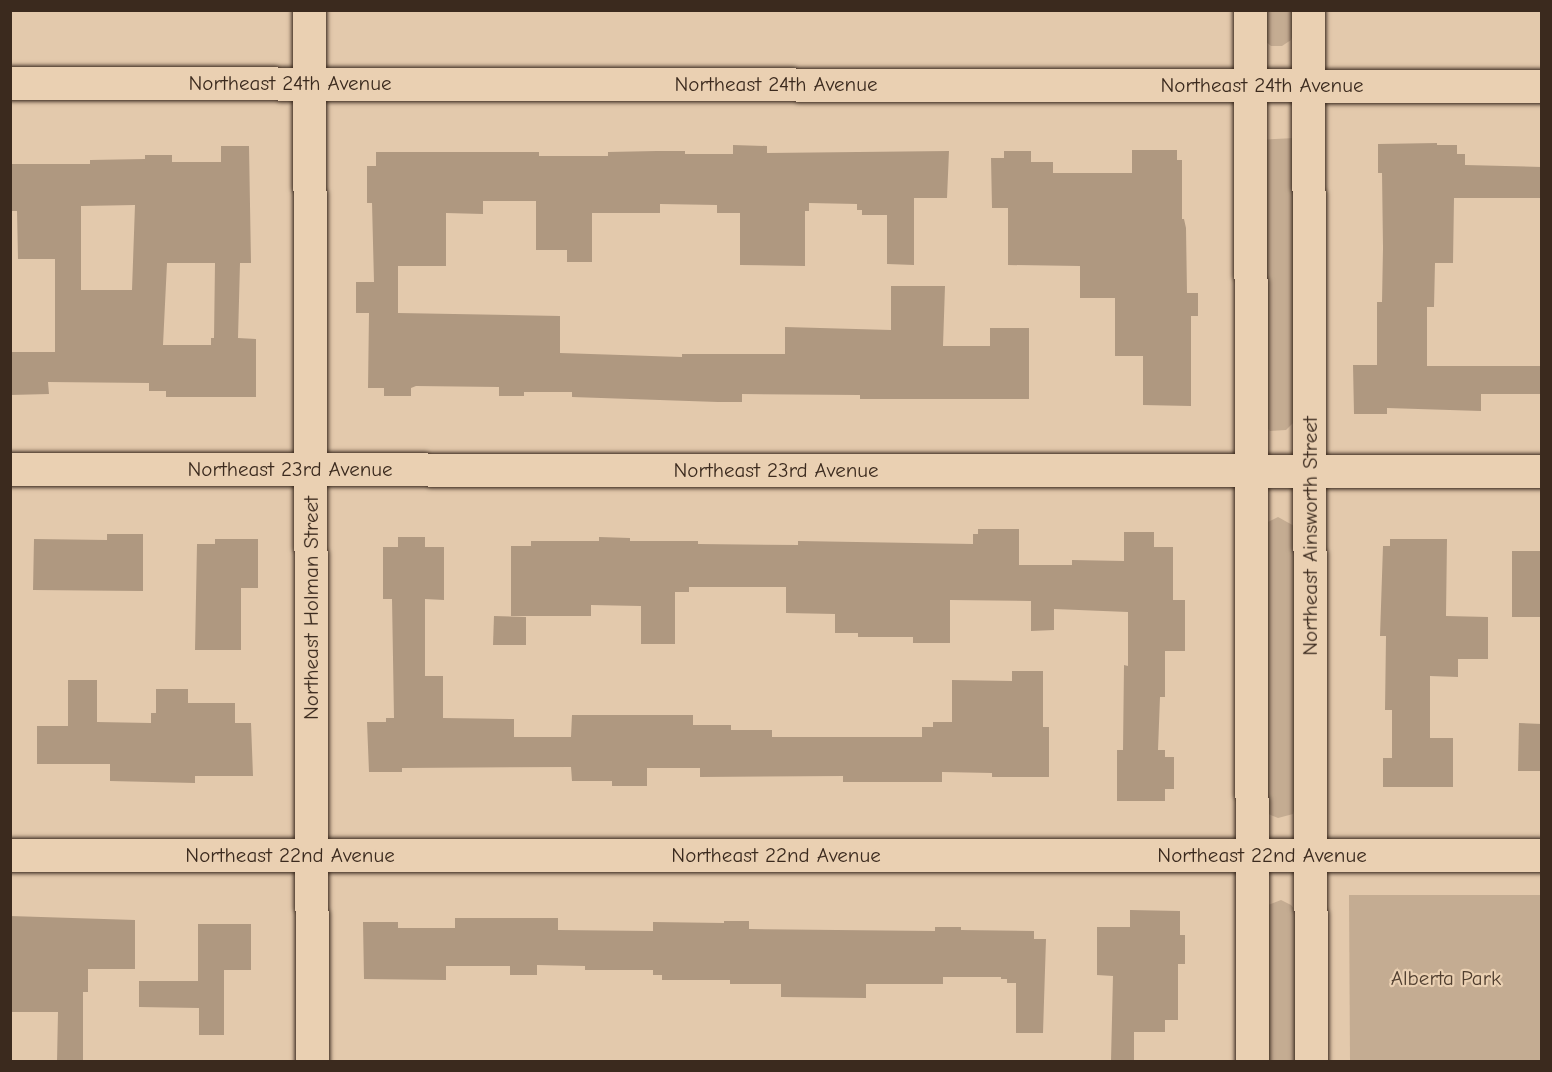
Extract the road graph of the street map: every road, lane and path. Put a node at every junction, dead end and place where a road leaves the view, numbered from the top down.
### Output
1 (309, 10) edge
2 (1250, 10) edge
3 (1308, 10) edge
4 (10, 83) edge
5 (309, 83) junction
6 (1250, 84) junction
7 (1308, 86) junction
8 (1542, 86) edge
9 (10, 469) edge
10 (310, 469) junction
11 (1251, 470) junction
12 (1310, 471) junction
13 (1542, 471) edge
14 (1310, 854) junction
15 (10, 855) edge
16 (313, 855) junction
17 (1542, 855) edge
18 (1251, 856) junction
19 (312, 1062) edge
20 (1252, 1062) edge
21 (1311, 1062) edge

1 - 5 street, Northeast Holman Street
2 - 6 street
3 - 7 street, Northeast Ainsworth Street
4 - 5 street, Northeast 24th Avenue
5 - 6 street, Northeast 24th Avenue
5 - 10 street, Northeast Holman Street
6 - 7 street, Northeast 24th Avenue
6 - 11 street
7 - 8 street, Northeast 24th Avenue
7 - 12 street, Northeast Ainsworth Street
9 - 10 street, Northeast 23rd Avenue
10 - 11 street, Northeast 23rd Avenue
10 - 16 street, Northeast Holman Street
11 - 12 street, Northeast 23rd Avenue
11 - 18 street
12 - 13 street, Northeast 23rd Avenue
12 - 14 street, Northeast Ainsworth Street
14 - 17 street, Northeast 22nd Avenue
14 - 18 street, Northeast 22nd Avenue
14 - 21 street, Northeast Ainsworth Street
15 - 16 street, Northeast 22nd Avenue
16 - 18 street, Northeast 22nd Avenue
16 - 19 street, Northeast Holman Street
18 - 20 street

